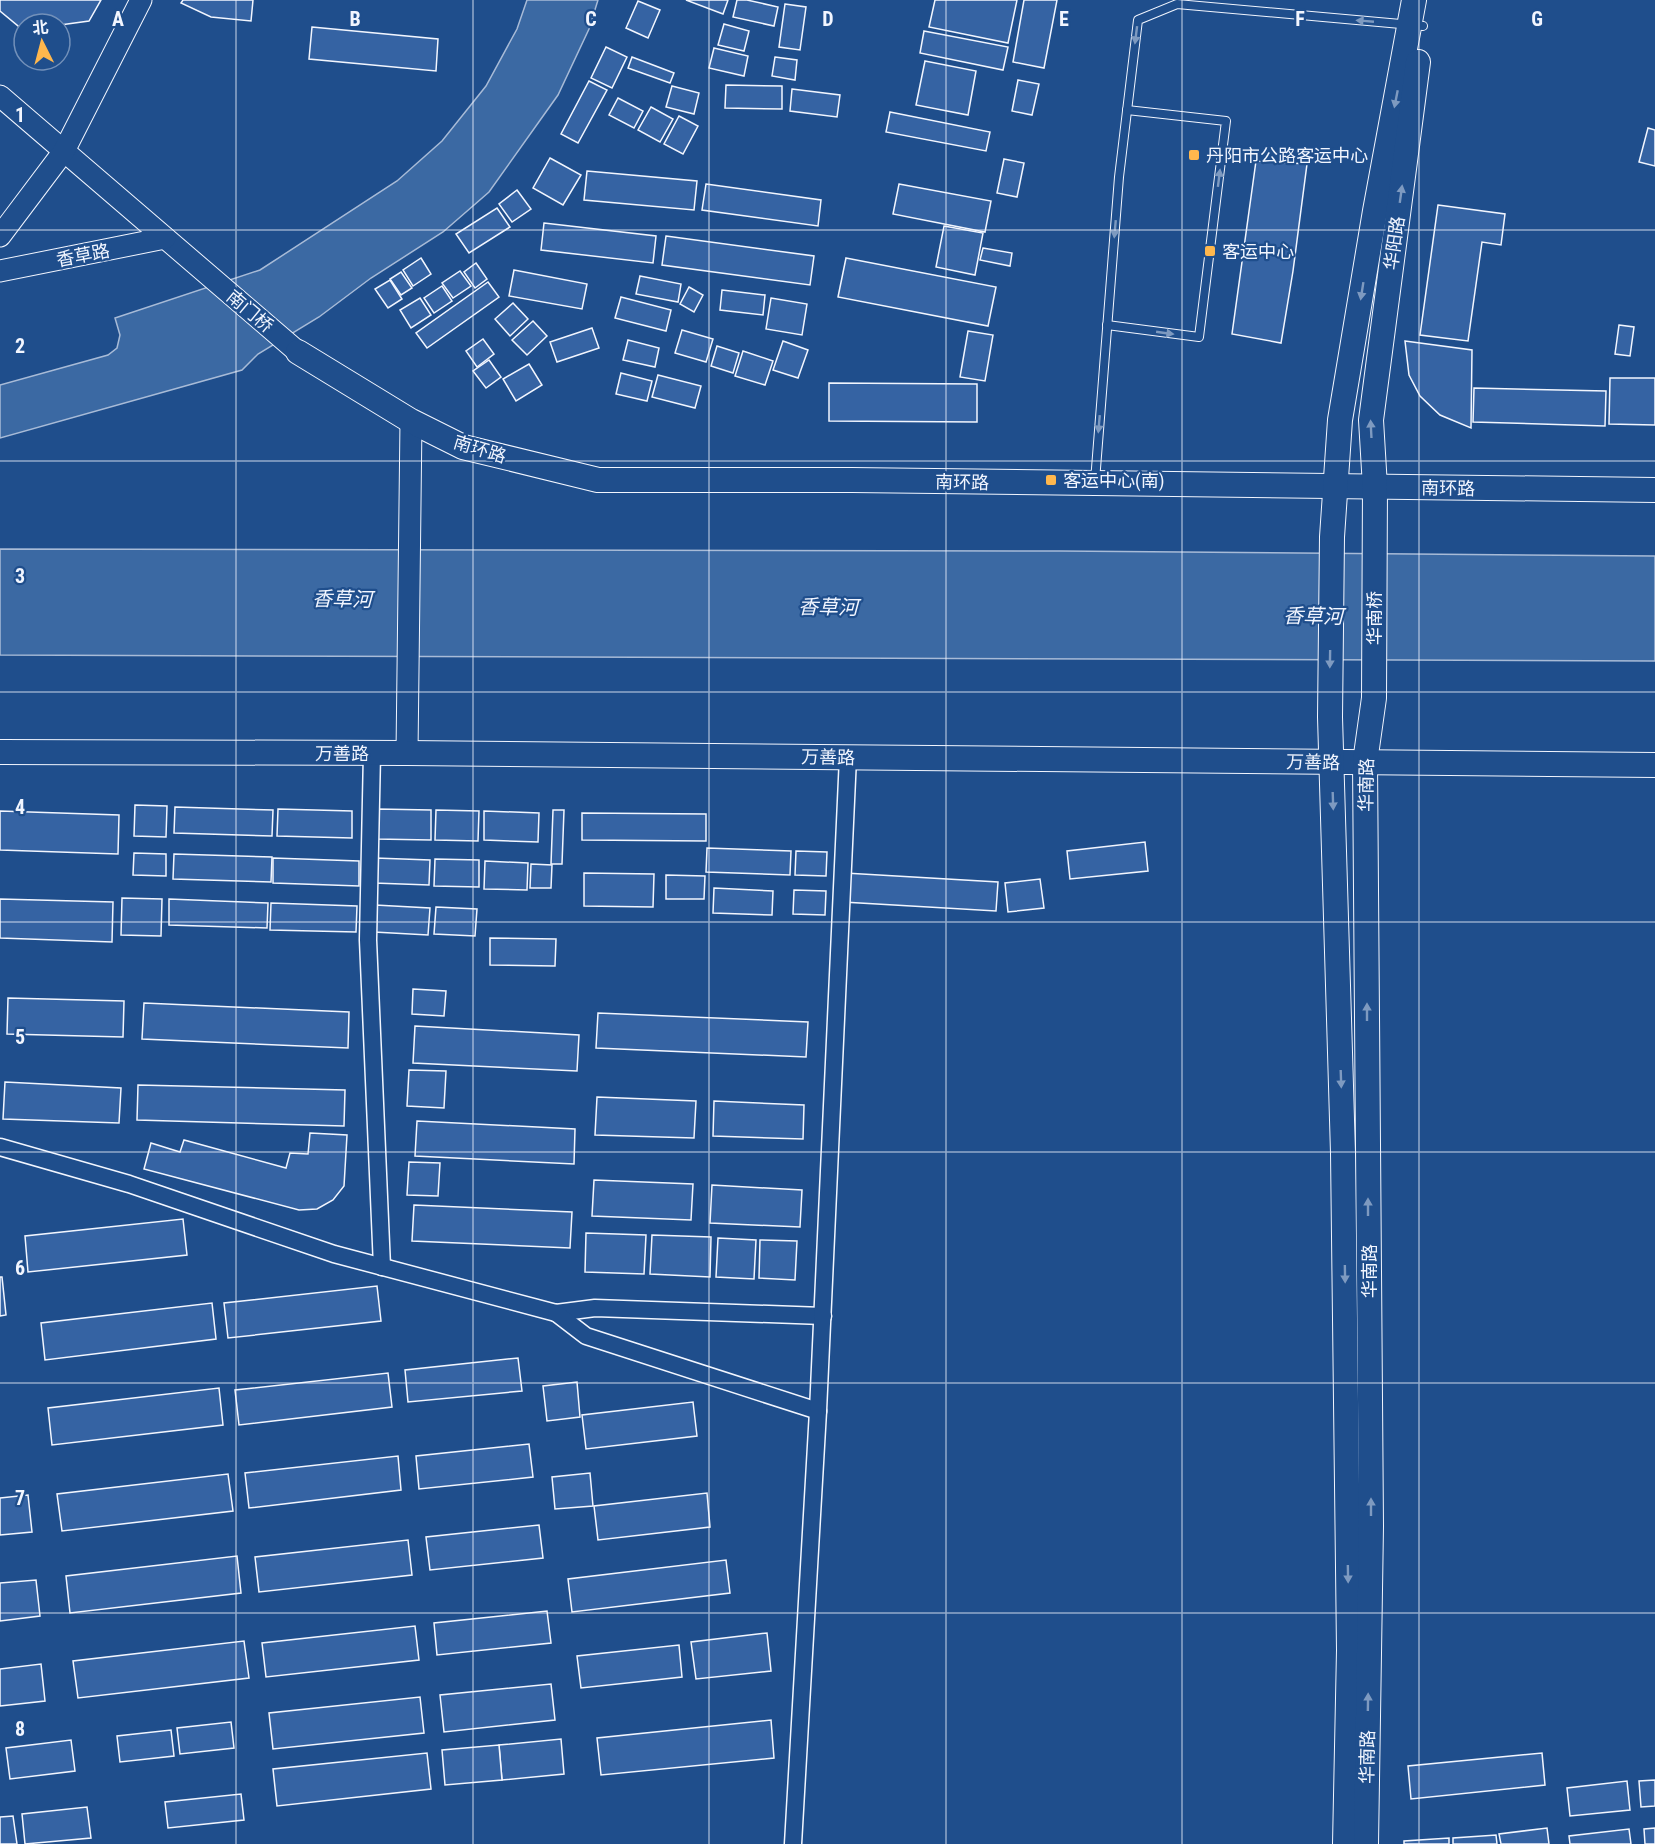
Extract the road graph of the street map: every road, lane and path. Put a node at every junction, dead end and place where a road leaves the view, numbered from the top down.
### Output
1 (141, 0) edge
2 (1414, 0) edge
3 (1429, 0) edge
4 (1416, 26) junction
5 (0, 96) edge
6 (1127, 110) junction
7 (64, 151) junction
8 (0, 236) edge
9 (165, 238) junction
10 (0, 271) edge
11 (1107, 325) junction
12 (298, 352) joint
13 (411, 421) junction
14 (1095, 484) junction
15 (1334, 487) junction
16 (1375, 487) junction
17 (1655, 490) edge
18 (1374, 698) joint
19 (0, 752) edge
20 (372, 753) junction
21 (407, 753) junction
22 (848, 757) junction
23 (1331, 762) junction
24 (1365, 762) junction
25 (1655, 765) edge
26 (0, 1148) edge
27 (382, 1267) junction
28 (556, 1313) junction
29 (823, 1316) junction
30 (818, 1411) junction
31 (793, 1844) edge
32 (1345, 1844) edge
33 (1366, 1844) edge

1 - 7 street
2 - 4 main road
3 - 4 main road, 华阳路
4 -> 6 lane
4 -> 15 main road
16 -> 4 main road, 华阳路
5 - 7 street
6 -> 11 lane
11 -> 6 lane
7 - 8 street
7 - 9 street
9 - 10 street, 香草路
9 - 12 street, 南门桥
11 -> 14 lane
12 - 13 main road, 南环路
13 - 14 main road, 南环路
13 - 21 street
14 - 15 main road, 南环路
15 - 16 main road, 南环路
15 -> 23 main road, 华南路
16 - 17 main road, 南环路
16 - 18 main road, 华南桥
18 - 24 main road, 华南路
19 - 20 main road, 万善路
20 - 21 main road, 万善路
20 - 27 street
21 - 22 main road, 万善路
22 - 23 main road, 万善路
22 - 29 street
23 - 24 main road, 万善路
23 -> 32 main road, 华南路
24 - 25 main road, 万善路
33 -> 24 main road, 华南路
26 - 27 street
27 - 28 street
28 - 29 street
28 - 30 street
29 - 30 street
30 - 31 street

